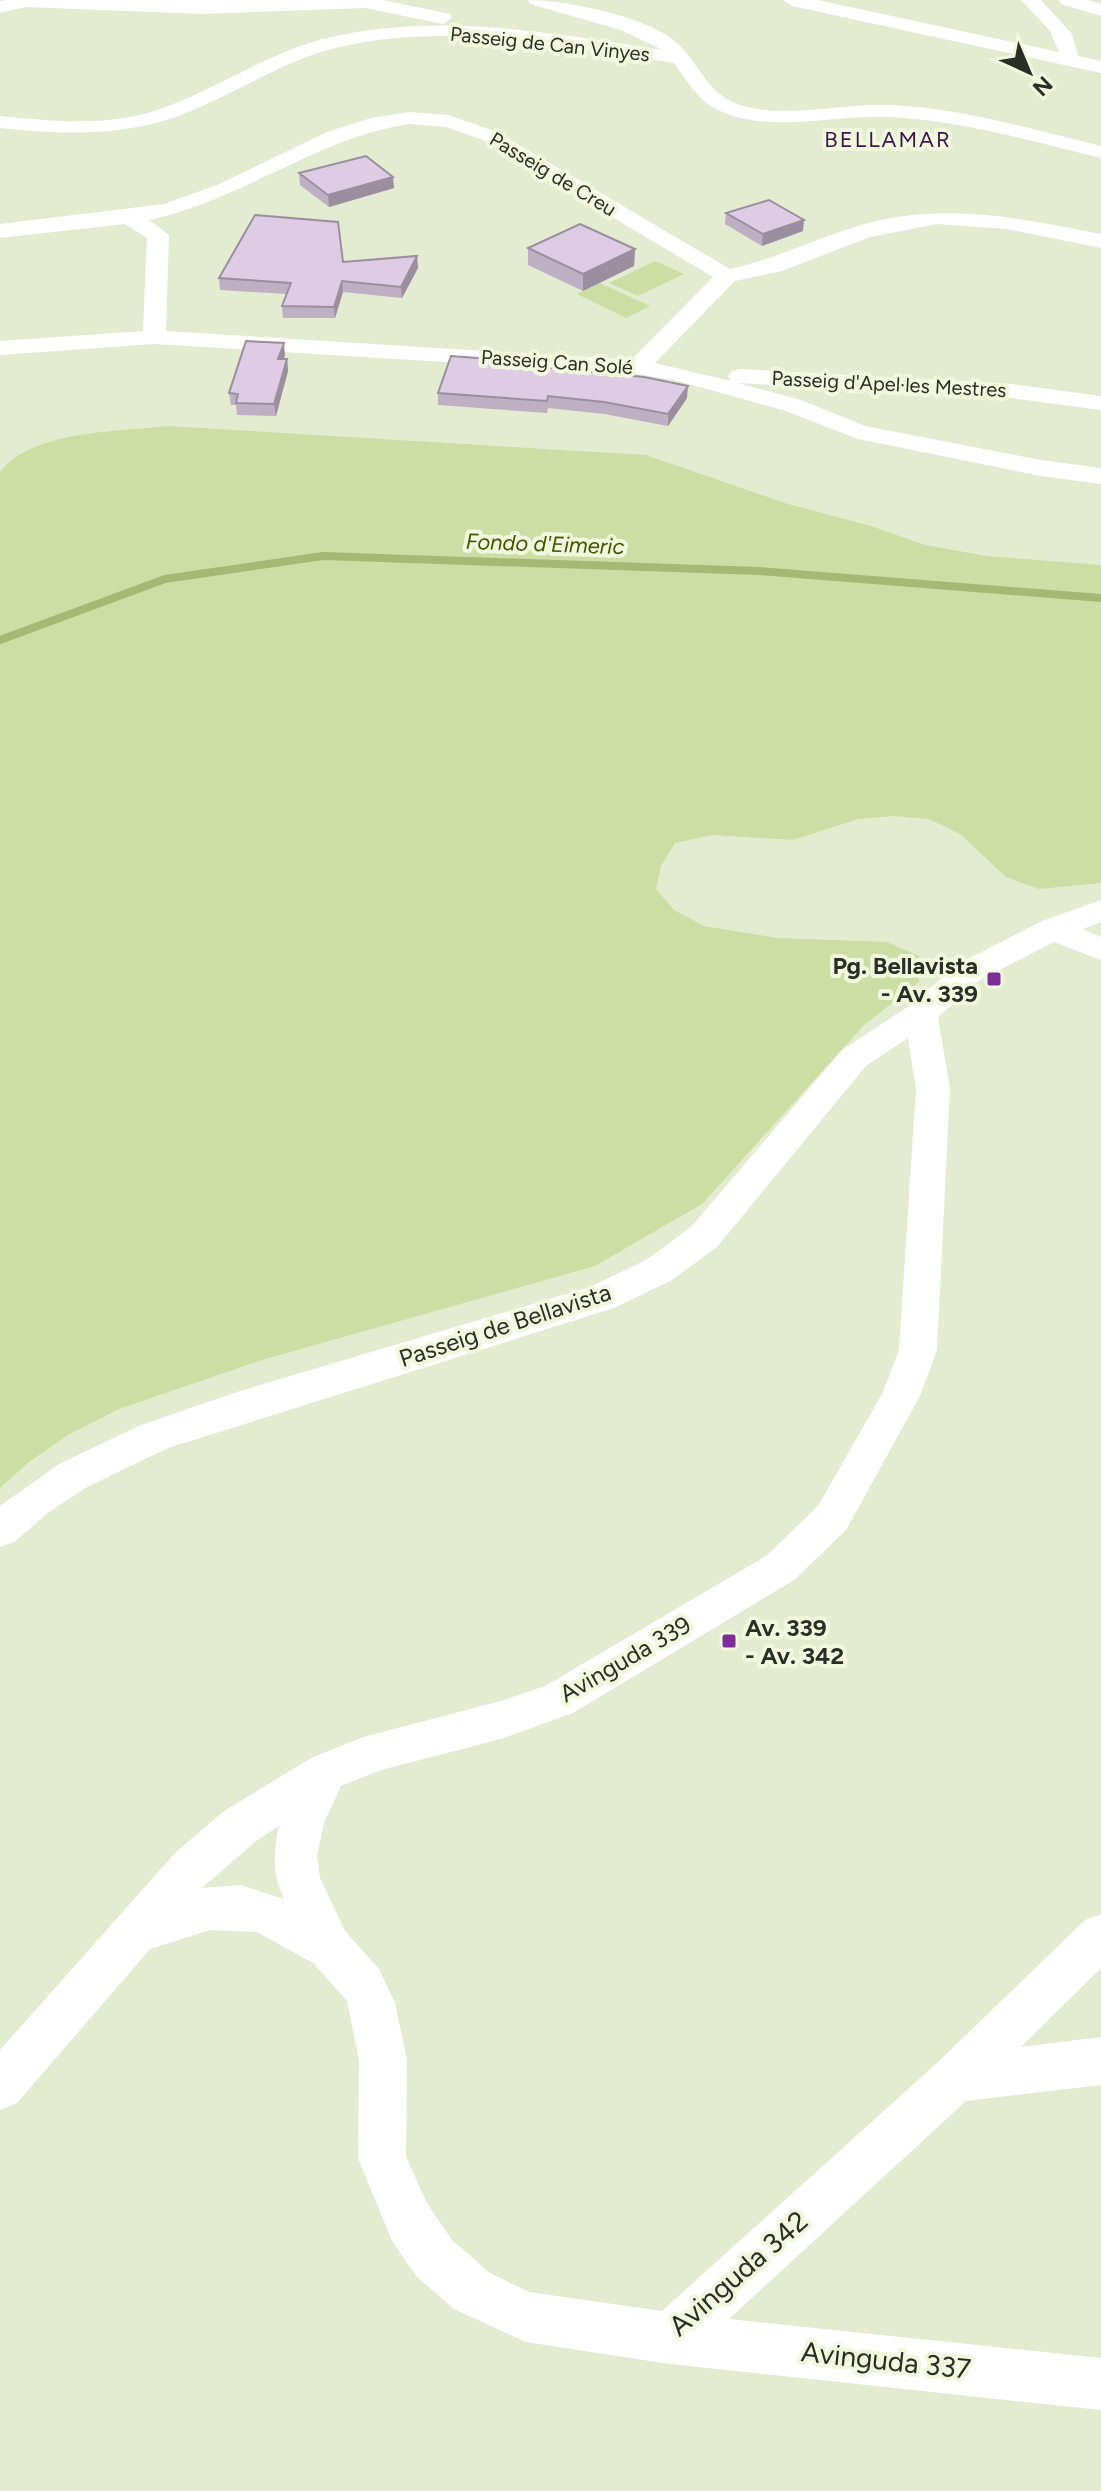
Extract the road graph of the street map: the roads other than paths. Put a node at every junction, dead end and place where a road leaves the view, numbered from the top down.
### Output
1 (537, 0) edge
2 (792, 0) edge
3 (1030, 0) edge
4 (1068, 0) edge
5 (190, 3) edge
6 (0, 7) edge
7 (1101, 10) edge
8 (523, 37) junction
9 (1101, 52) edge
10 (676, 58) junction
11 (1084, 64) edge
12 (0, 122) edge
13 (1101, 152) edge
14 (187, 204) junction
15 (126, 215) junction
16 (0, 231) edge
17 (158, 235) junction
18 (1101, 241) edge
19 (727, 276) junction
20 (154, 337) junction
21 (0, 348) edge
22 (637, 367) junction
23 (676, 373) junction
24 (1101, 403) edge
25 (1101, 476) edge
26 (1101, 910) edge
27 (1053, 929) junction
28 (1101, 949) edge
29 (921, 1014) junction
30 (0, 1530) edge
31 (326, 1772) junction
32 (134, 1933) junction
33 (1101, 1936) edge
34 (329, 1947) junction
35 (1101, 2061) edge
36 (955, 2079) junction
37 (0, 2086) edge
38 (670, 2338) junction
39 (1101, 2384) edge

1 - 10 street, Passeig de Can Vinyes
2 - 11 street
3 - 11 street
4 - 7 street
5 - 6 street
5 - 8 street
8 - 10 street, Passeig de Can Vinyes
8 - 12 street, Passeig de Can Vinyes
9 - 11 street
10 - 13 street
14 - 15 street, Passeig de Creu
14 - 17 street
14 - 19 street, Passeig de Creu
15 - 16 street, Passeig de Creu
15 - 17 street
17 - 20 street
18 - 19 street
19 - 22 street
20 - 21 street, Passeig Can Solé
20 - 22 street, Passeig Can Solé
22 - 23 street, Passeig Can Solé
23 - 24 street, Passeig d'Apel·les Mestres
23 - 25 street, Passeig Can Solé
26 - 27 street, Passeig de Bellavista
27 - 28 street
27 - 29 street, Passeig de Bellavista
29 - 30 street, Passeig de Bellavista
29 - 31 street, Avinguda 339
31 - 32 street, Avinguda 339
31 - 34 street, Avinguda 342
32 - 34 street, Avinguda 342
32 - 37 street, Avinguda 339
33 - 36 street, Avinguda 342
34 - 38 street, Avinguda 342
35 - 36 street
36 - 38 street, Avinguda 342
38 - 39 street, Avinguda 337

